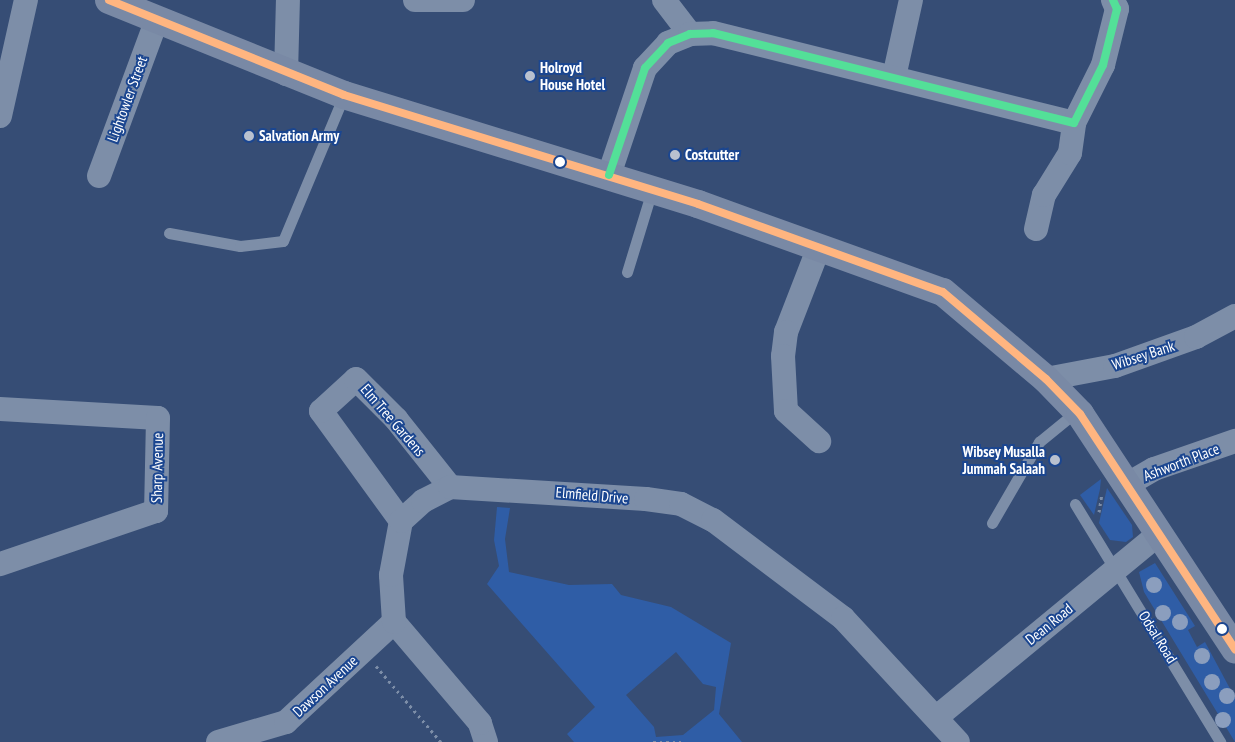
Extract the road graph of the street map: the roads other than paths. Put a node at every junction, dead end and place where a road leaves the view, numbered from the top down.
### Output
1 (26, 0) edge
2 (109, 0) edge
3 (288, 0) edge
4 (417, 0) edge
5 (463, 0) edge
6 (664, 0) edge
7 (911, 0) edge
8 (1113, 0) edge
9 (144, 12) edge
10 (690, 34) junction
11 (286, 74) junction
12 (894, 77) junction
13 (344, 95) junction
14 (0, 116) edge
15 (1074, 123) junction
16 (609, 175) junction
17 (99, 176) dead end
18 (652, 190) junction
19 (1036, 229) dead end
20 (169, 233) dead end
21 (819, 247) junction
22 (627, 272) dead end
23 (1235, 316) edge
24 (1046, 379) junction
25 (0, 409) edge
26 (1077, 411) junction
27 (820, 441) dead end
28 (1235, 442) edge
29 (1128, 484) junction
30 (450, 487) junction
31 (1075, 504) dead end
32 (401, 521) junction
33 (992, 523) dead end
34 (1160, 533) junction
35 (0, 564) edge
36 (1115, 570) junction
37 (394, 622) junction
38 (1235, 649) edge
39 (938, 716) junction
40 (218, 742) edge
41 (486, 742) edge
42 (958, 742) edge
43 (1220, 742) edge

1 - 14 street
2 - 9 main road
3 - 11 street
4 - 5 street
6 - 10 street
7 - 12 street
8 - 15 street
9 - 11 main road
9 - 17 street, Lightowler Street
10 - 12 street
10 - 16 street
11 - 13 main road
12 - 15 street
13 - 16 main road
13 - 20 lane
15 - 19 street
16 - 18 main road
18 - 21 main road
18 - 22 lane
21 - 24 main road
21 - 27 street
23 - 24 street, Wibsey Bank
24 - 26 main road
25 - 35 street, Sharp Avenue
26 - 29 main road
26 - 33 lane
28 - 29 street, Ashworth Place
29 - 34 main road
30 - 32 street, Elmfield Drive
30 - 32 street, Elm Tree Gardens
30 - 39 street, Elmfield Drive
31 - 36 lane, Odsal Road
32 - 37 street
34 - 36 street, Dean Road
34 - 38 main road
36 - 39 street, Dean Road
36 - 43 lane, Odsal Road
37 - 40 street, Dawson Avenue
37 - 41 street
39 - 42 street, Elmfield Drive

